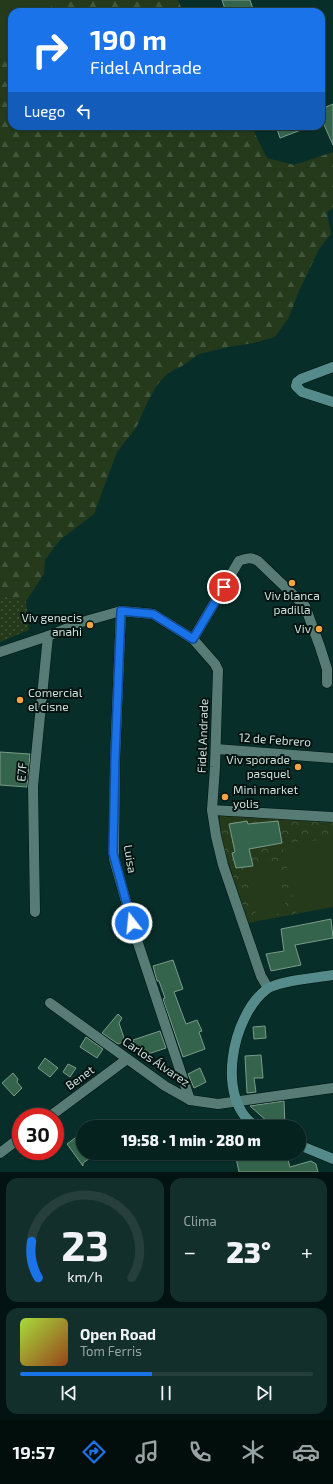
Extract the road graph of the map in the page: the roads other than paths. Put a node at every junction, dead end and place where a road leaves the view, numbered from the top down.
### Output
1 (333, 366) edge
2 (333, 402) edge
3 (121, 611) junction
4 (48, 636) junction
5 (193, 639) junction
6 (0, 652) edge
7 (327, 683) dead end
8 (216, 749) junction
9 (333, 758) edge
10 (212, 810) junction
11 (333, 817) edge
12 (35, 912) dead end
13 (333, 975) edge
14 (268, 988) junction
15 (50, 1003) dead end
16 (127, 1059) junction
17 (333, 1088) edge
18 (190, 1100) junction
19 (236, 1102) junction
20 (61, 1108) edge
21 (248, 1120) edge
22 (12, 1144) edge
23 (306, 1149) edge
24 (0, 1153) edge
25 (333, 1159) edge

1 - 2 street
3 - 4 street, Fidel Andrade
3 - 5 street, Fidel Andrade
3 - 18 street, Luisa
4 - 6 street, Fidel Andrade
4 - 12 street, E7F
5 - 7 street
5 - 8 street, Fidel Andrade
8 - 9 street, 12 de Febrero
8 - 10 street, Fidel Andrade
10 - 11 street
10 - 14 street, Fidel Andrade
13 - 14 street
14 - 19 street
15 - 16 street, Carlos Álvarez
16 - 18 street, Carlos Álvarez
16 - 20 street, Benet
17 - 19 street, Carlos Álvarez
18 - 19 street, Carlos Álvarez
19 - 21 street
22 - 24 street
23 - 25 street

